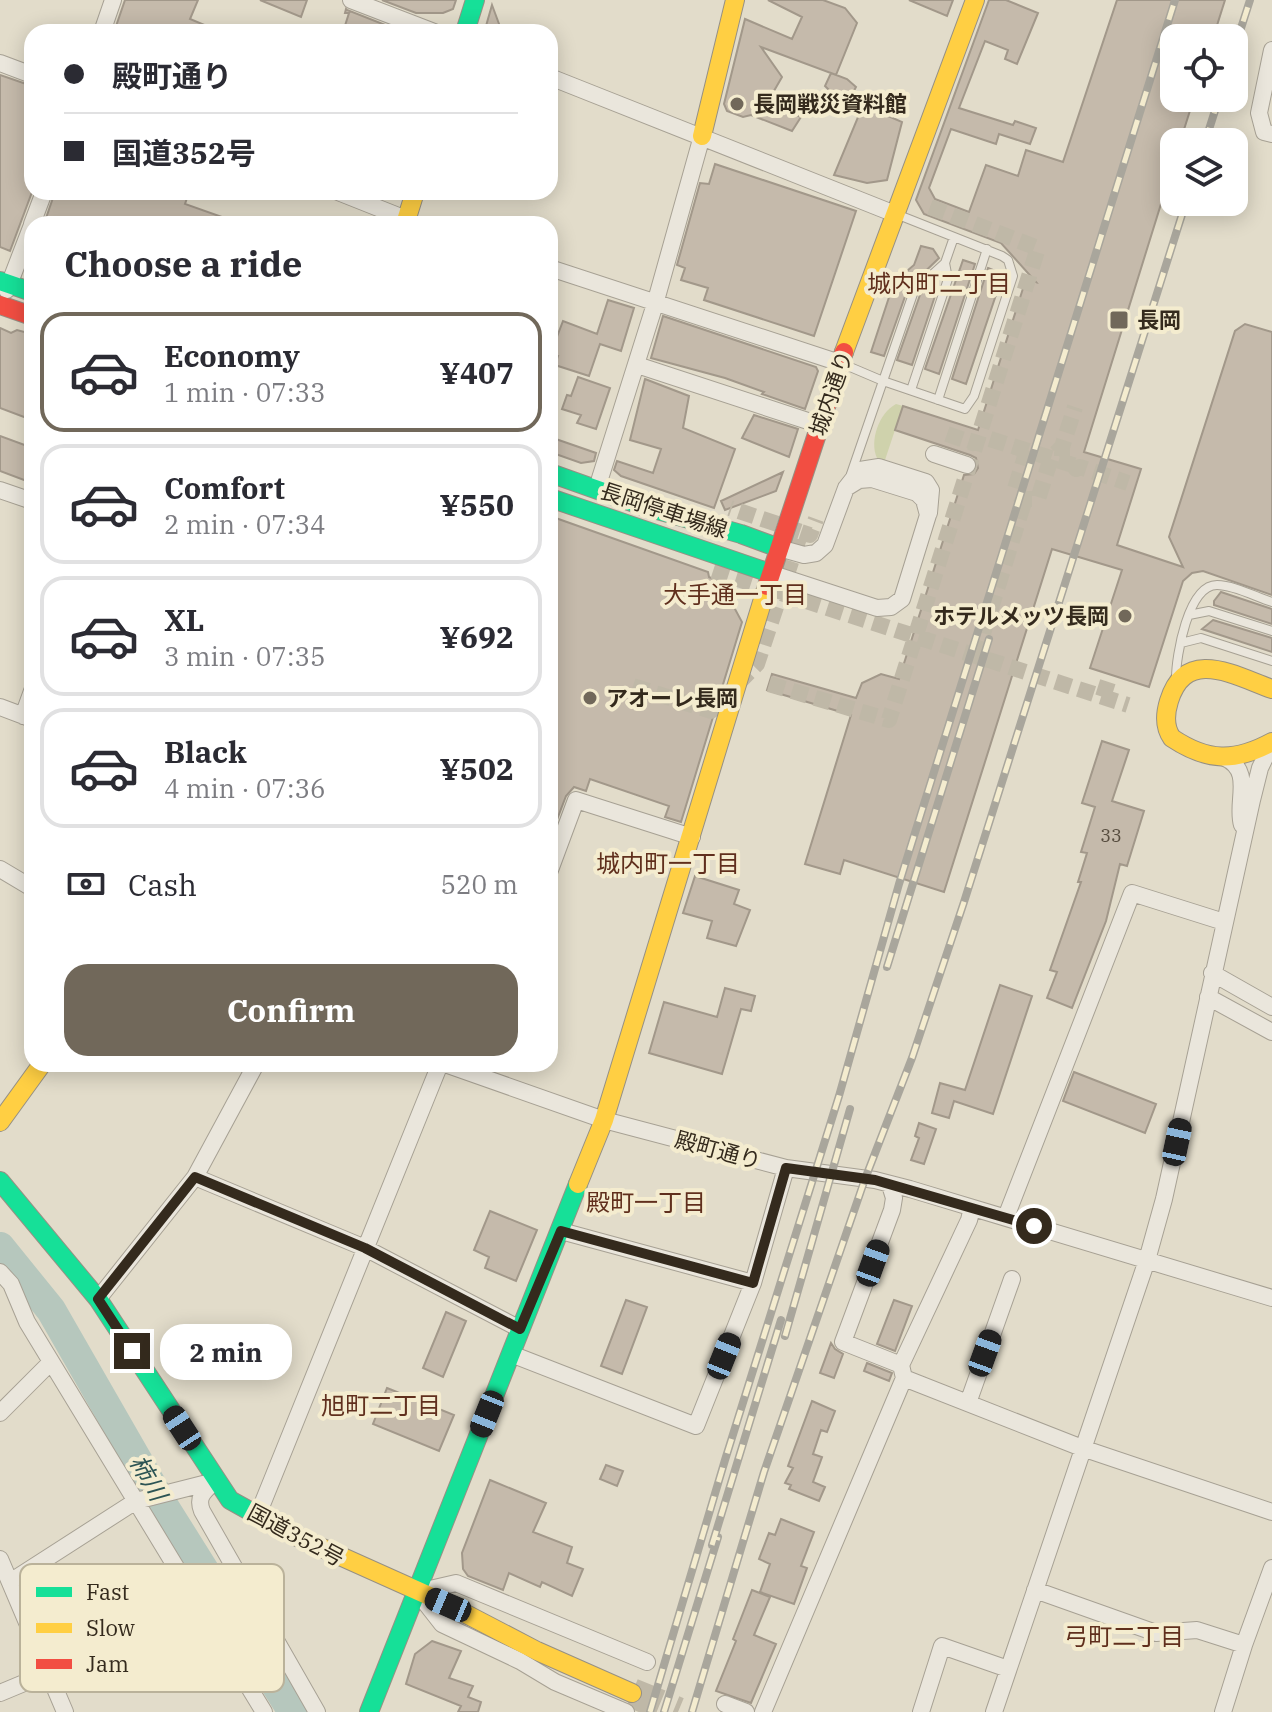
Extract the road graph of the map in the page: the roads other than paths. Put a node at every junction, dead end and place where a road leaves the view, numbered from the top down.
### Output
1 (113, 0) edge
2 (351, 0) edge
3 (475, 0) edge
4 (735, 0) edge
5 (975, 0) edge
6 (105, 24) edge
7 (413, 24) edge
8 (468, 24) edge
9 (1272, 50) edge
10 (0, 63) edge
11 (24, 72) edge
12 (558, 80) edge
13 (1272, 134) edge
14 (702, 136) junction
15 (357, 200) edge
16 (895, 214) junction
17 (396, 216) edge
18 (954, 237) junction
19 (24, 242) edge
20 (987, 249) junction
21 (945, 263) junction
22 (558, 271) edge
23 (5, 283) edge
24 (24, 289) edge
25 (655, 304) junction
26 (1, 307) edge
27 (24, 314) edge
28 (840, 363) junction
29 (637, 365) junction
30 (883, 381) junction
31 (911, 390) junction
32 (938, 400) junction
33 (820, 425) junction
34 (939, 452) dead end
35 (967, 465) dead end
36 (558, 476) edge
37 (597, 488) junction
38 (846, 488) junction
39 (0, 490) edge
40 (24, 498) edge
41 (558, 501) edge
42 (779, 548) junction
43 (770, 573) junction
44 (1272, 602) edge
45 (1189, 615) junction
46 (1272, 631) edge
47 (1181, 643) junction
48 (1272, 661) edge
49 (1176, 683) junction
50 (1272, 689) edge
51 (0, 707) edge
52 (24, 716) edge
53 (1272, 743) edge
54 (1225, 758) junction
55 (1244, 835) junction
56 (692, 837) junction
57 (558, 848) edge
58 (0, 869) edge
59 (24, 883) edge
60 (1224, 922) junction
61 (1212, 973) junction
62 (1208, 997) junction
63 (1272, 1007) edge
64 (1272, 1032) edge
65 (36, 1072) edge
66 (252, 1072) edge
67 (439, 1072) edge
68 (465, 1072) edge
69 (604, 1120) junction
70 (0, 1122) edge
71 (786, 1168) junction
72 (195, 1177) junction
73 (0, 1181) edge
74 (890, 1185) junction
75 (972, 1208) junction
76 (1006, 1217) junction
77 (561, 1231) junction
78 (365, 1248) junction
79 (1147, 1260) junction
80 (0, 1272) edge
81 (1012, 1279) dead end
82 (753, 1283) junction
83 (1272, 1298) edge
84 (98, 1299) junction
85 (520, 1329) junction
86 (511, 1354) junction
87 (51, 1362) junction
88 (902, 1371) junction
89 (968, 1403) junction
90 (0, 1413) edge
91 (1082, 1448) junction
92 (216, 1480) junction
93 (142, 1500) junction
94 (1272, 1512) edge
95 (257, 1517) junction
96 (0, 1559) edge
97 (39, 1564) edge
98 (179, 1564) edge
99 (232, 1564) edge
100 (1272, 1568) edge
101 (20, 1576) edge
102 (10, 1582) junction
103 (1035, 1590) junction
104 (417, 1592) junction
105 (20, 1606) edge
106 (1244, 1645) junction
107 (284, 1654) edge
108 (647, 1662) dead end
109 (1008, 1669) junction
110 (20, 1685) edge
111 (56, 1692) edge
112 (252, 1692) edge
113 (0, 1693) edge
114 (632, 1693) tunnel mouth
115 (725, 1704) dead end
116 (65, 1712) edge
117 (264, 1712) edge
118 (317, 1712) edge
119 (369, 1712) edge
120 (626, 1712) tunnel mouth
121 (746, 1712) edge
122 (763, 1712) edge
123 (921, 1712) edge
124 (994, 1712) edge
125 (1223, 1712) edge

1 - 6 street
2 - 7 street
3 - 8 main road
4 - 14 main road
5 - 16 main road, 城内通り
9 - 13 street
10 - 11 street
12 - 14 street
14 - 16 street
14 - 25 street
15 - 17 street
16 - 18 lane
16 - 28 main road, 城内通り
18 - 20 lane
18 - 21 lane
19 - 23 street
20 - 32 lane
20 - 32 lane
21 - 30 lane
21 - 31 lane
22 - 25 street
23 - 24 main road
23 - 26 street
25 - 28 street
25 - 29 street
26 - 27 main road
28 - 30 lane
28 - 33 main road, 城内通り
29 - 33 street
29 - 37 street
30 - 31 lane
30 - 38 lane
31 - 32 lane
33 - 42 main road, 城内通り
34 - 35 street
36 - 37 main road, 長岡停車場線
37 - 42 main road, 長岡停車場線
38 - 42 street
38 - 43 street
39 - 40 street
41 - 43 main road, 長岡停車場線
42 - 43 main road, 城内通り
43 - 56 main road, 城内通り
44 - 45 lane
45 - 46 lane
45 - 47 lane
47 - 48 lane
47 - 49 lane
49 - 50 main road
49 - 54 main road
51 - 52 street
53 - 54 main road
53 - 55 street
54 - 55 street
55 - 60 street
56 - 57 street
56 - 69 main road, 城内通り
58 - 59 street
60 - 61 street
60 - 76 street
61 - 62 street
61 - 63 street
62 - 64 street
62 - 79 street
65 - 70 main road
66 - 72 street
67 - 78 street
68 - 69 street, 殿町通り
69 - 71 street, 殿町通り
69 - 77 main road, 城内通り
71 - 74 street, 殿町通り
71 - 82 street
72 - 78 street
72 - 84 street
73 - 84 main road, 国道352号
74 - 75 street, 殿町通り
74 - 88 street
75 - 76 street, 殿町通り
75 - 88 street
76 - 79 street, 殿町通り
77 - 82 street
77 - 85 main road, 城内通り
78 - 85 street
78 - 95 street
79 - 83 street, 殿町通り
79 - 91 street
80 - 87 street
81 - 89 street
82 - 86 street
84 - 92 main road, 国道352号
85 - 86 main road, 城内通り
86 - 104 main road, 城内通り
87 - 90 street
87 - 93 street
88 - 89 street
88 - 122 street
89 - 91 street
91 - 94 street
91 - 103 street
92 - 93 street
92 - 95 main road, 国道352号
92 - 99 street
93 - 97 street
93 - 98 street
95 - 104 main road, 国道352号
96 - 102 street
100 - 106 street
101 - 102 street
102 - 105 street
103 - 106 street
103 - 109 street
104 - 108 street
104 - 114 main road, 国道352号
104 - 119 main road, 城内通り
104 - 120 street
106 - 125 street
107 - 118 street
109 - 123 street
109 - 124 street
110 - 113 street
111 - 116 street
112 - 117 street
115 - 121 street

